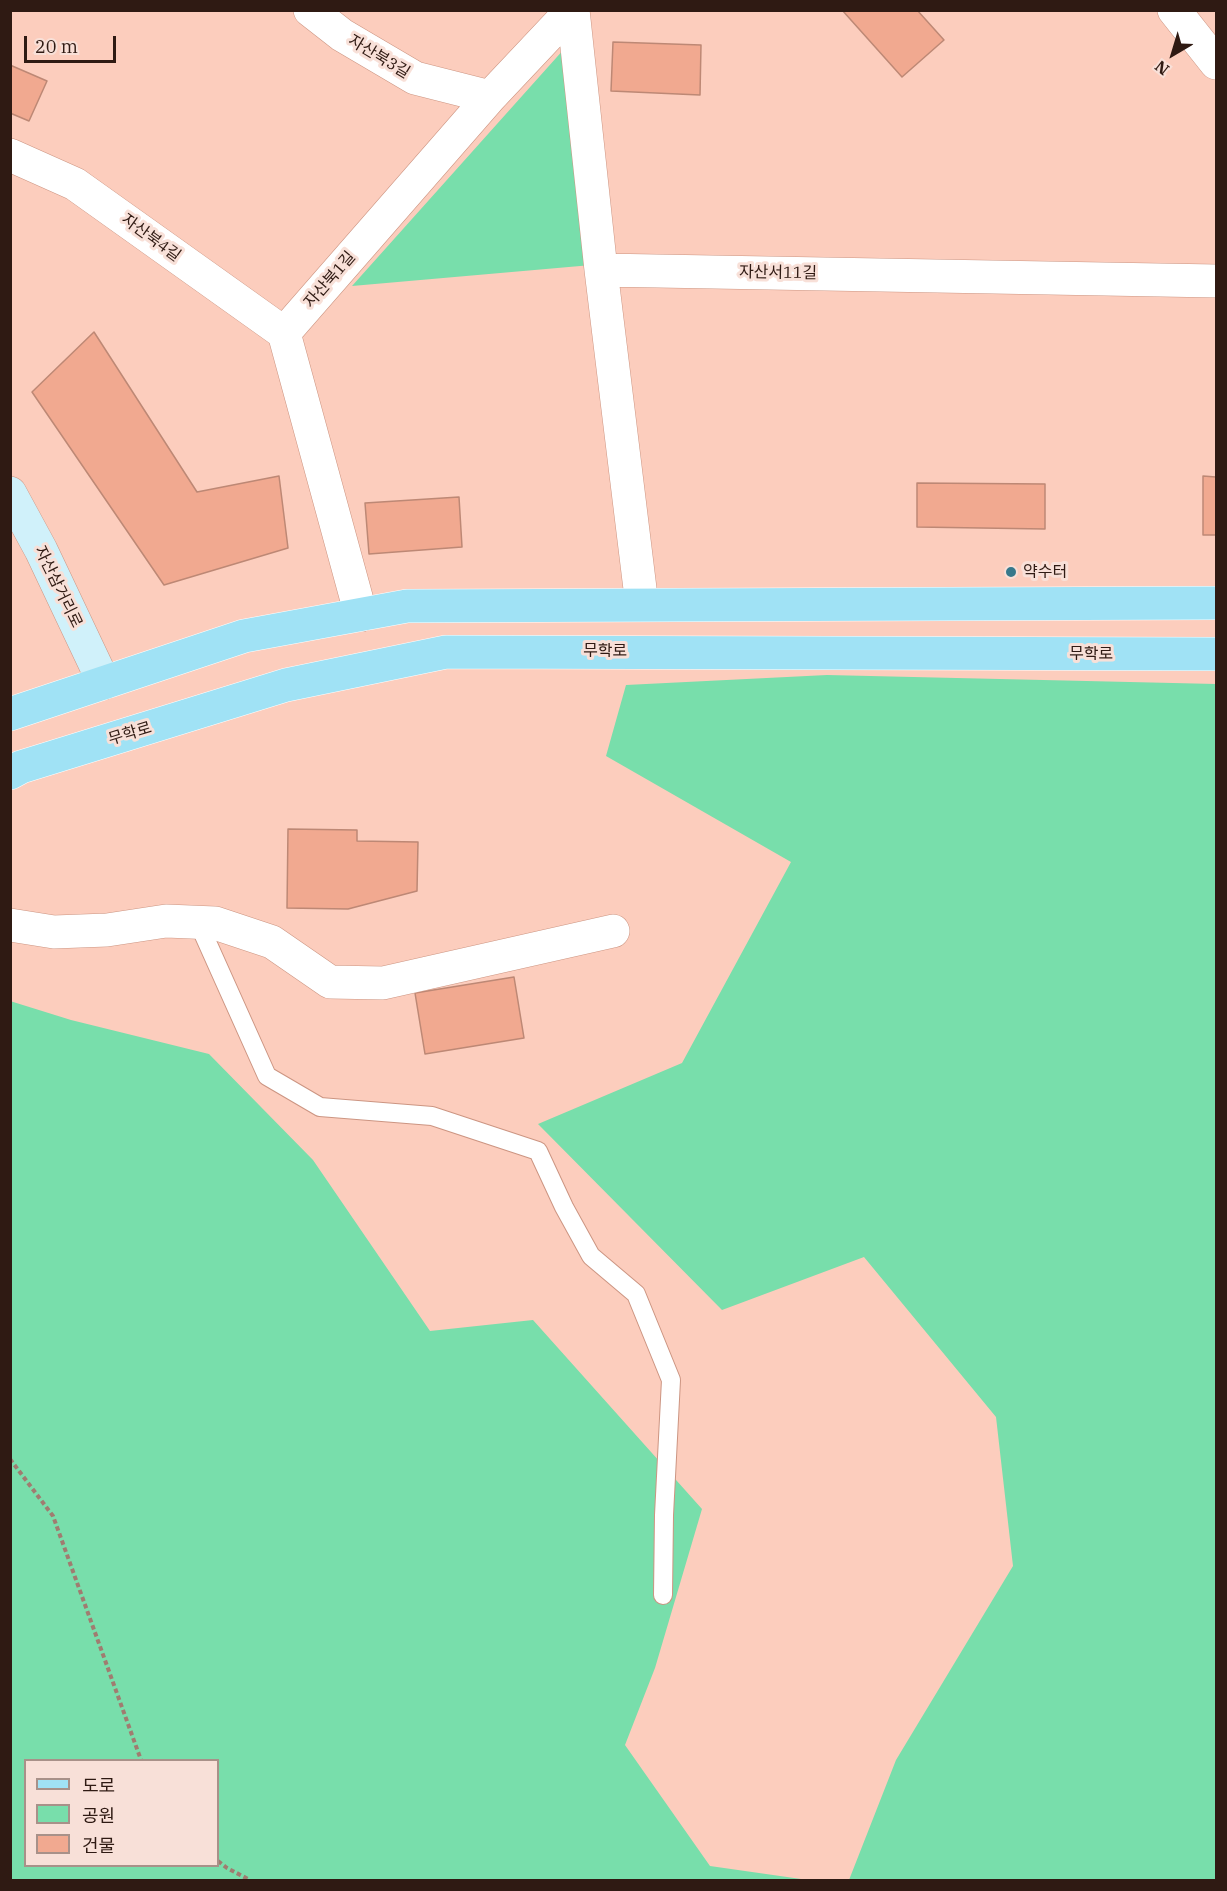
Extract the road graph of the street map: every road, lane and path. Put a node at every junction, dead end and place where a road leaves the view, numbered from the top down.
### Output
1 (310, 10) edge
2 (572, 10) edge
3 (1174, 10) edge
4 (1216, 63) edge
5 (490, 97) junction
6 (10, 155) edge
7 (601, 270) junction
8 (1216, 281) edge
9 (284, 333) junction
10 (10, 493) edge
11 (1216, 603) edge
12 (642, 605) junction
13 (361, 615) junction
14 (1216, 654) edge
15 (104, 683) junction
16 (10, 714) edge
17 (10, 773) edge
18 (198, 922) junction
19 (10, 925) edge
20 (613, 931) dead end
21 (10, 1459) edge
22 (663, 1595) dead end
23 (140, 1759) edge
24 (219, 1862) edge
25 (250, 1881) edge

1 - 5 street, 자산북3길
2 - 5 street, 자산북1길
2 - 7 street
3 - 4 street
5 - 9 street, 자산북1길
6 - 9 street, 자산북4길
7 - 8 street, 자산서11길
7 - 12 street
9 - 13 street
10 - 15 main road, 자산삼거리로
11 - 12 main road
12 - 13 main road
13 - 15 main road
14 - 17 main road, 무학로
15 - 16 main road
18 - 19 street
18 - 20 street
18 - 22 lane
21 - 23 path
24 - 25 path

